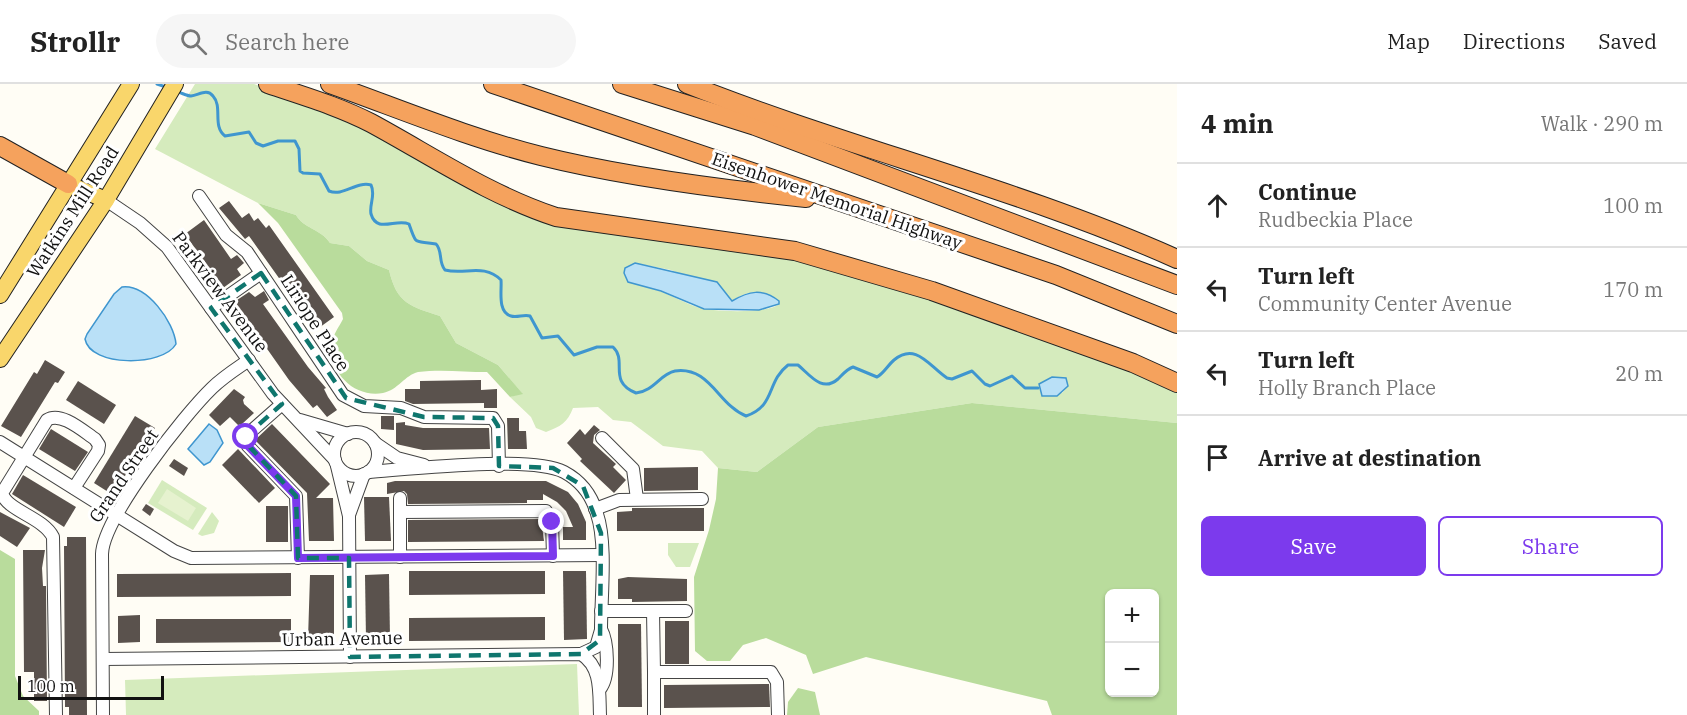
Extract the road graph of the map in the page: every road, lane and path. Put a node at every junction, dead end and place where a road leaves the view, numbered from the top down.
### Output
1 (131, 84) edge
2 (176, 84) edge
3 (268, 84) edge
4 (330, 84) edge
5 (494, 84) edge
6 (622, 84) edge
7 (688, 85) edge
8 (0, 146) edge
9 (68, 184) junction
10 (199, 196) dead end
11 (106, 200) junction
12 (841, 202) junction
13 (1177, 259) edge
14 (261, 273) junction
15 (1177, 285) edge
16 (0, 295) edge
17 (211, 308) junction
18 (1177, 324) edge
19 (0, 360) edge
20 (249, 360) junction
21 (1177, 383) edge
22 (282, 404) junction
23 (294, 418) junction
24 (348, 434) junction
25 (602, 438) dead end
26 (374, 441) junction
27 (0, 442) edge
28 (24, 457) junction
29 (336, 463) junction
30 (499, 465) junction
31 (434, 466) junction
32 (366, 473) junction
33 (74, 488) junction
34 (400, 498) dead end
35 (637, 499) junction
36 (702, 499) dead end
37 (595, 509) junction
38 (400, 512) junction
39 (117, 516) junction
40 (349, 516) junction
41 (601, 555) junction
42 (553, 556) junction
43 (400, 557) junction
44 (298, 558) junction
45 (349, 558) junction
46 (653, 611) junction
47 (686, 611) dead end
48 (601, 612) junction
49 (601, 629) junction
50 (581, 654) junction
51 (350, 657) junction
52 (103, 659) junction
53 (654, 672) junction
54 (599, 690) junction
55 (56, 715) edge
56 (103, 715) edge
57 (600, 715) edge
58 (654, 715) edge
59 (778, 715) edge

1 - 9 main road, Watkins Mill Road
2 - 11 main road, Watkins Mill Road
3 - 21 highway
4 - 12 highway
5 - 12 highway, Eisenhower Memorial Highway
6 - 15 highway
7 - 13 highway
8 - 9 highway
9 - 11 main road
9 - 16 main road, Watkins Mill Road
10 - 14 street, Liriope Place
11 - 17 street, Parkview Avenue
11 - 19 main road, Watkins Mill Road
12 - 18 highway, Eisenhower Memorial Highway
14 - 17 street
14 - 30 street, Liriope Place
17 - 20 street, Parkview Avenue
20 - 22 street, Parkview Avenue
20 - 39 street, Grand Street
22 - 23 street, Parkview Avenue
22 - 44 street
23 - 24 street, Parkview Avenue
23 - 29 street, Parkview Avenue
24 - 26 street
24 - 29 street
25 - 35 street
26 - 31 street
26 - 32 street
27 - 28 street
28 - 33 street
28 - 33 street
28 - 55 street
29 - 32 street
29 - 40 street
30 - 31 street
30 - 37 street
31 - 32 street
32 - 40 street
33 - 39 street
34 - 38 street
35 - 36 street
35 - 37 street
37 - 41 street
38 - 42 street
38 - 43 street
39 - 44 street
39 - 52 street, Grand Street
40 - 45 street
41 - 42 street
41 - 48 street
42 - 43 street
43 - 45 street
44 - 45 street
45 - 51 street
46 - 47 street
46 - 48 street
46 - 53 street
48 - 49 street
49 - 50 street
49 - 54 street
50 - 51 street, Urban Avenue
50 - 54 street
51 - 52 street, Urban Avenue
52 - 56 street, Grand Street
53 - 58 street
53 - 59 street
54 - 57 street

